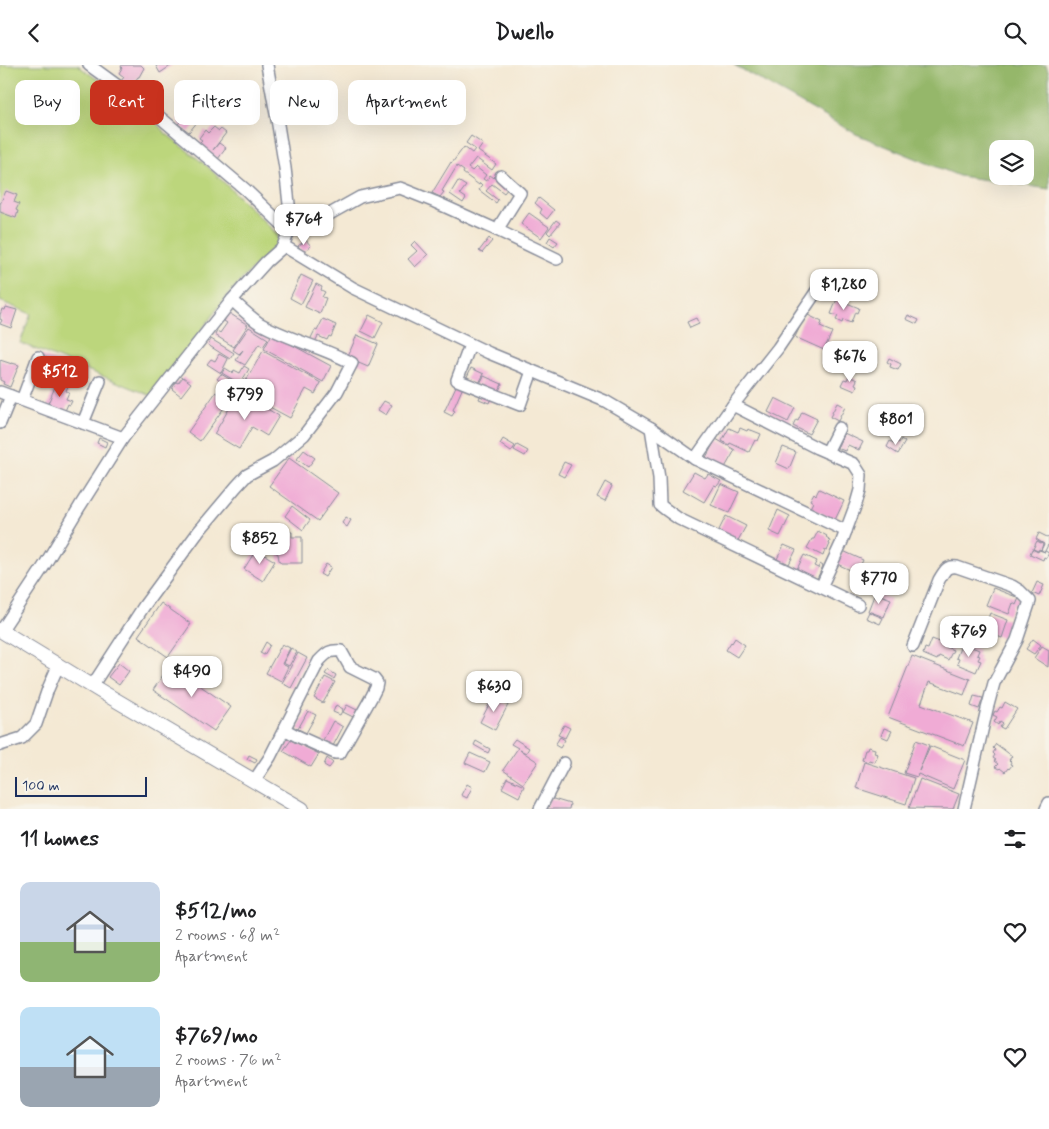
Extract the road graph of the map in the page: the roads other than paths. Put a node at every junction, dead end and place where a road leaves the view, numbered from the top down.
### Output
1 (89, 65) edge
2 (267, 65) edge
3 (501, 176) dead end
4 (497, 230) junction
5 (289, 231) junction
6 (284, 246) junction
7 (557, 259) dead end
8 (820, 286) dead end
9 (232, 301) junction
10 (470, 345) junction
11 (38, 357) dead end
12 (532, 371) junction
13 (100, 381) dead end
14 (11, 396) edge
15 (733, 405) junction
16 (0, 423) edge
17 (84, 423) junction
18 (651, 428) junction
19 (839, 428) dead end
20 (123, 438) junction
21 (827, 452) junction
22 (696, 459) junction
23 (846, 531) junction
24 (821, 587) junction
25 (858, 605) dead end
26 (1, 631) edge
27 (913, 646) dead end
28 (58, 665) junction
29 (92, 686) junction
30 (284, 729) junction
31 (0, 745) edge
32 (564, 763) dead end
33 (254, 781) junction
34 (1049, 803) edge
35 (302, 809) edge
36 (540, 809) edge
37 (964, 809) edge
38 (1046, 809) edge

1 - 5 street
2 - 5 street
3 - 4 street
4 - 5 street
4 - 7 street
5 - 6 street
6 - 9 street
6 - 10 street
8 - 15 street
9 - 20 street
9 - 29 street
10 - 12 street
10 - 12 street
11 - 14 street
12 - 18 street
13 - 17 street
14 - 16 street
14 - 17 street
15 - 21 street
15 - 22 street
17 - 20 street
18 - 22 street
18 - 24 street
19 - 21 street
20 - 26 street
21 - 23 street
22 - 23 street
23 - 24 street
24 - 25 street
26 - 28 street
27 - 37 street
28 - 29 street
28 - 31 street
29 - 33 street
30 - 30 street
30 - 33 street
32 - 36 street
33 - 35 street
34 - 38 street

